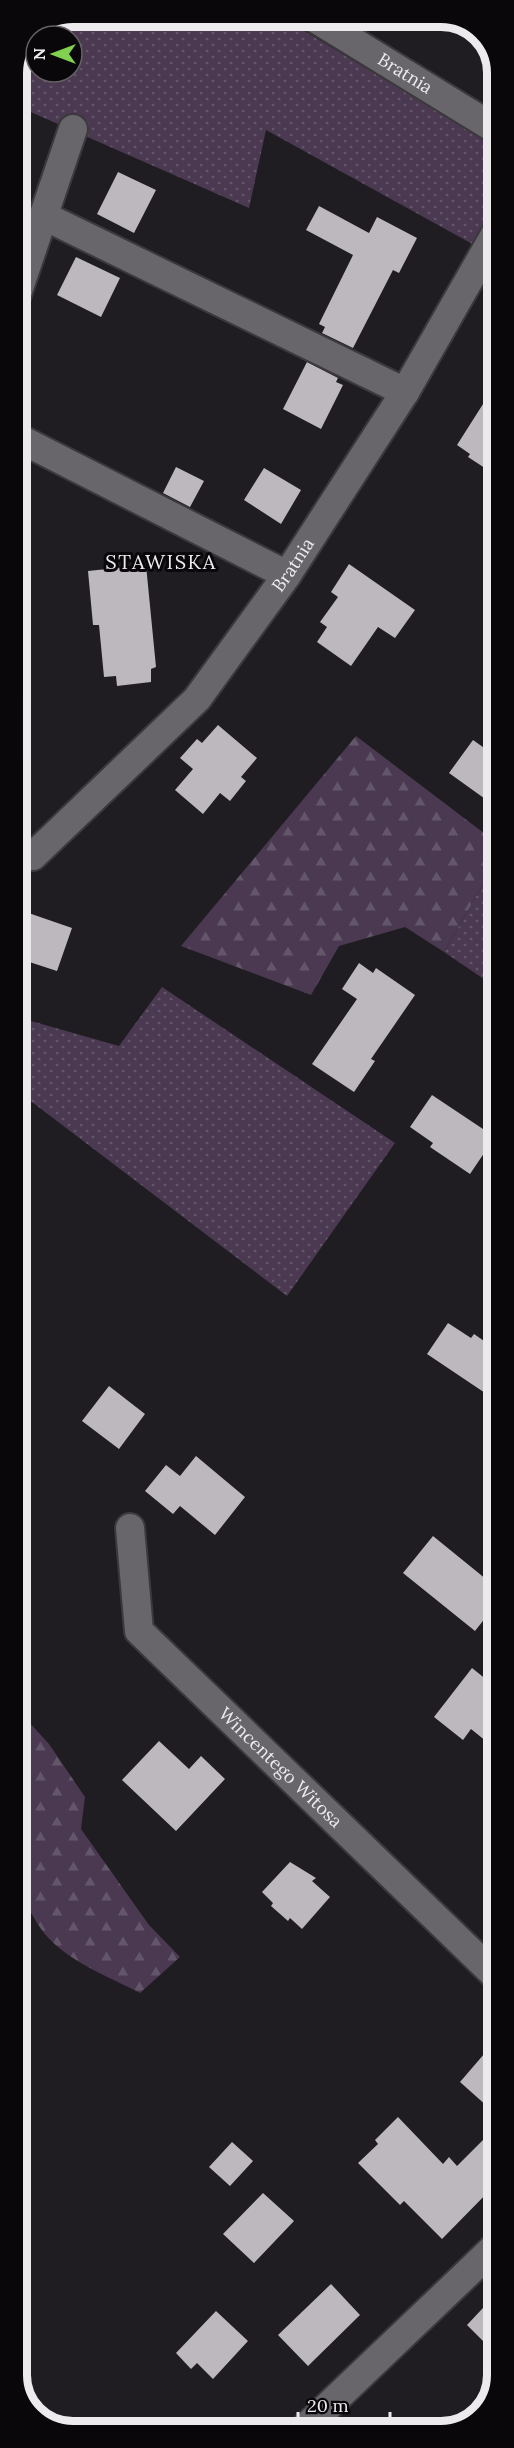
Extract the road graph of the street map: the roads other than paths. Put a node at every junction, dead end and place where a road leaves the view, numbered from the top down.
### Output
1 (329, 27) edge
2 (487, 124) edge
3 (73, 129) dead end
4 (44, 216) junction
5 (487, 248) edge
6 (27, 263) edge
7 (405, 392) junction
8 (27, 443) edge
9 (287, 574) junction
10 (33, 856) dead end
11 (130, 1528) dead end
12 (487, 1967) edge
13 (487, 2255) edge
14 (312, 2421) edge

1 - 2 street, Bratnia
3 - 4 street
4 - 6 street
4 - 7 street
5 - 7 street, Bratnia
7 - 9 street, Bratnia
8 - 9 street
9 - 10 street, Bratnia
11 - 12 street, Wincentego Witosa
13 - 14 street

